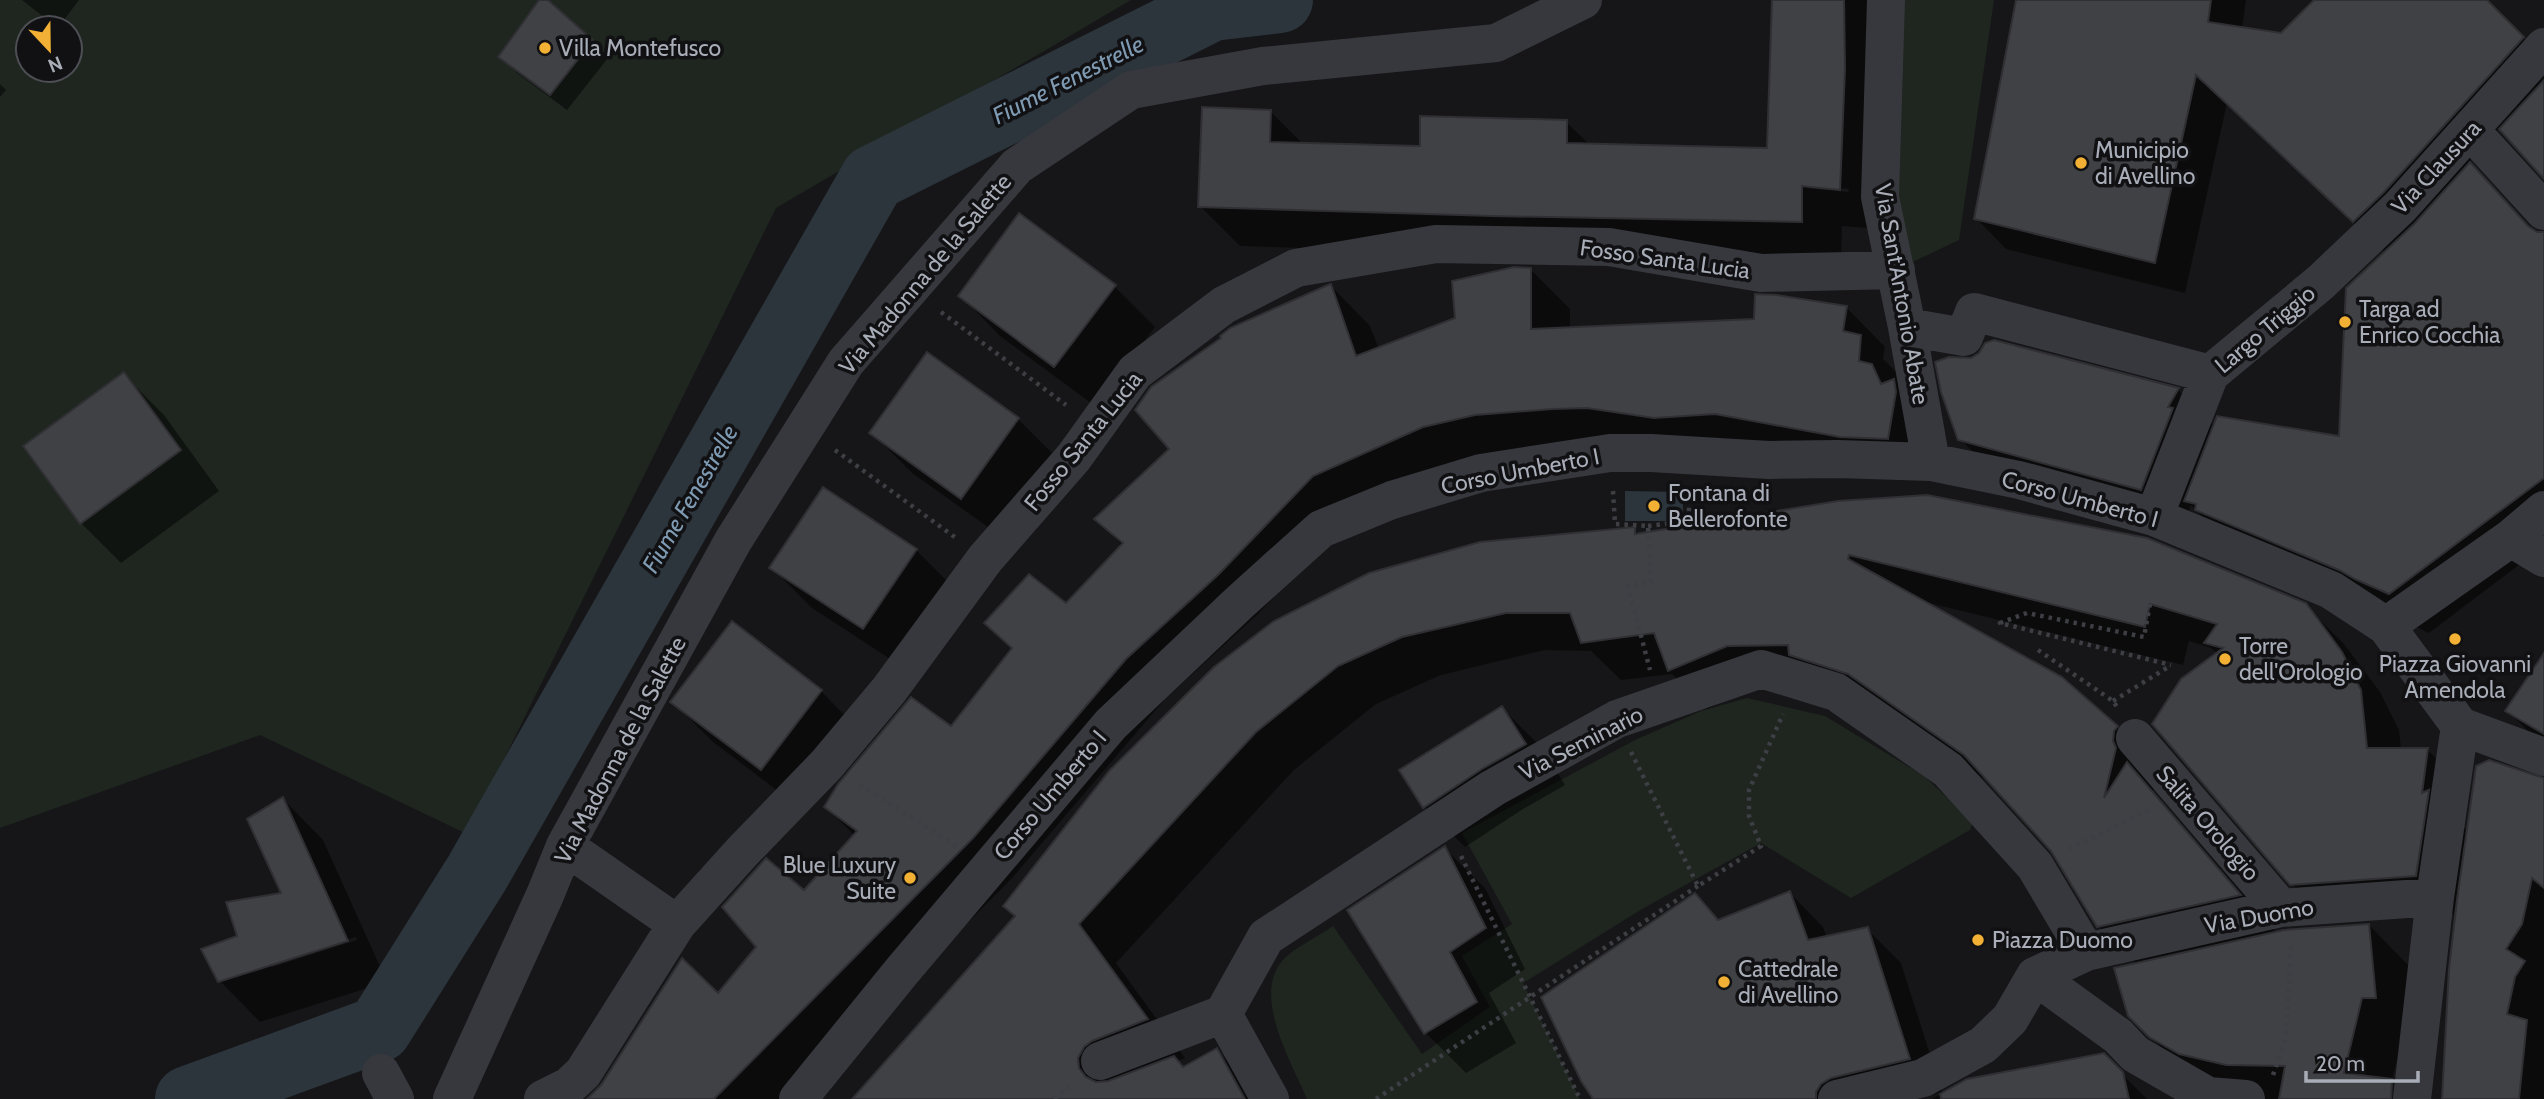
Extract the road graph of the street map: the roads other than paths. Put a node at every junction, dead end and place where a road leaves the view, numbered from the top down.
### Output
1 (1583, 0) edge
2 (1886, 0) edge
3 (2544, 47) edge
4 (2471, 131) junction
5 (2544, 211) edge
6 (1896, 270) junction
7 (2322, 296) joint
8 (1907, 327) junction
9 (2210, 374) junction
10 (1931, 462) junction
11 (2544, 510) edge
12 (2154, 517) junction
13 (2511, 538) junction
14 (2544, 558) edge
15 (2386, 626) junction
16 (2460, 726) junction
17 (2135, 738) road end
18 (2544, 757) edge
19 (565, 846) junction
20 (2435, 897) junction
21 (2281, 908) junction
22 (677, 924) junction
23 (2086, 952) junction
24 (2035, 976) junction
25 (1223, 1014) junction
26 (1100, 1061) dead end
27 (2258, 1093) edge
28 (452, 1099) edge
29 (543, 1099) edge
30 (797, 1099) edge
31 (1270, 1099) edge
32 (1837, 1099) edge
33 (2412, 1099) edge

1 - 19 street, Via Madonna de la Salette
2 - 6 street, Via Sant'Antonio Abate
3 - 4 street, Via Clausura
4 - 5 street
4 - 7 street, Via Clausura
6 - 8 street, Via Sant'Antonio Abate
6 - 22 street, Fosso Santa Lucia
7 - 9 street, Largo Triggio
8 - 9 street
8 - 10 street, Via Sant'Antonio Abate
9 - 12 street, Largo Triggio
10 - 12 street, Corso Umberto I
10 - 30 street, Corso Umberto I
11 - 13 street
12 - 15 street, Corso Umberto I
13 - 14 street
13 - 15 street
15 - 16 street
16 - 18 street
16 - 20 street
17 - 21 street, Salita Orologio
19 - 22 street
19 - 28 street, Via Madonna de la Salette
20 - 21 street, Via Duomo
20 - 33 street
21 - 23 street, Via Duomo
22 - 29 street, Fosso Santa Lucia
23 - 24 street, Via Duomo
23 - 25 street, Via Seminario
24 - 27 street
24 - 32 street
25 - 26 street
25 - 31 street

